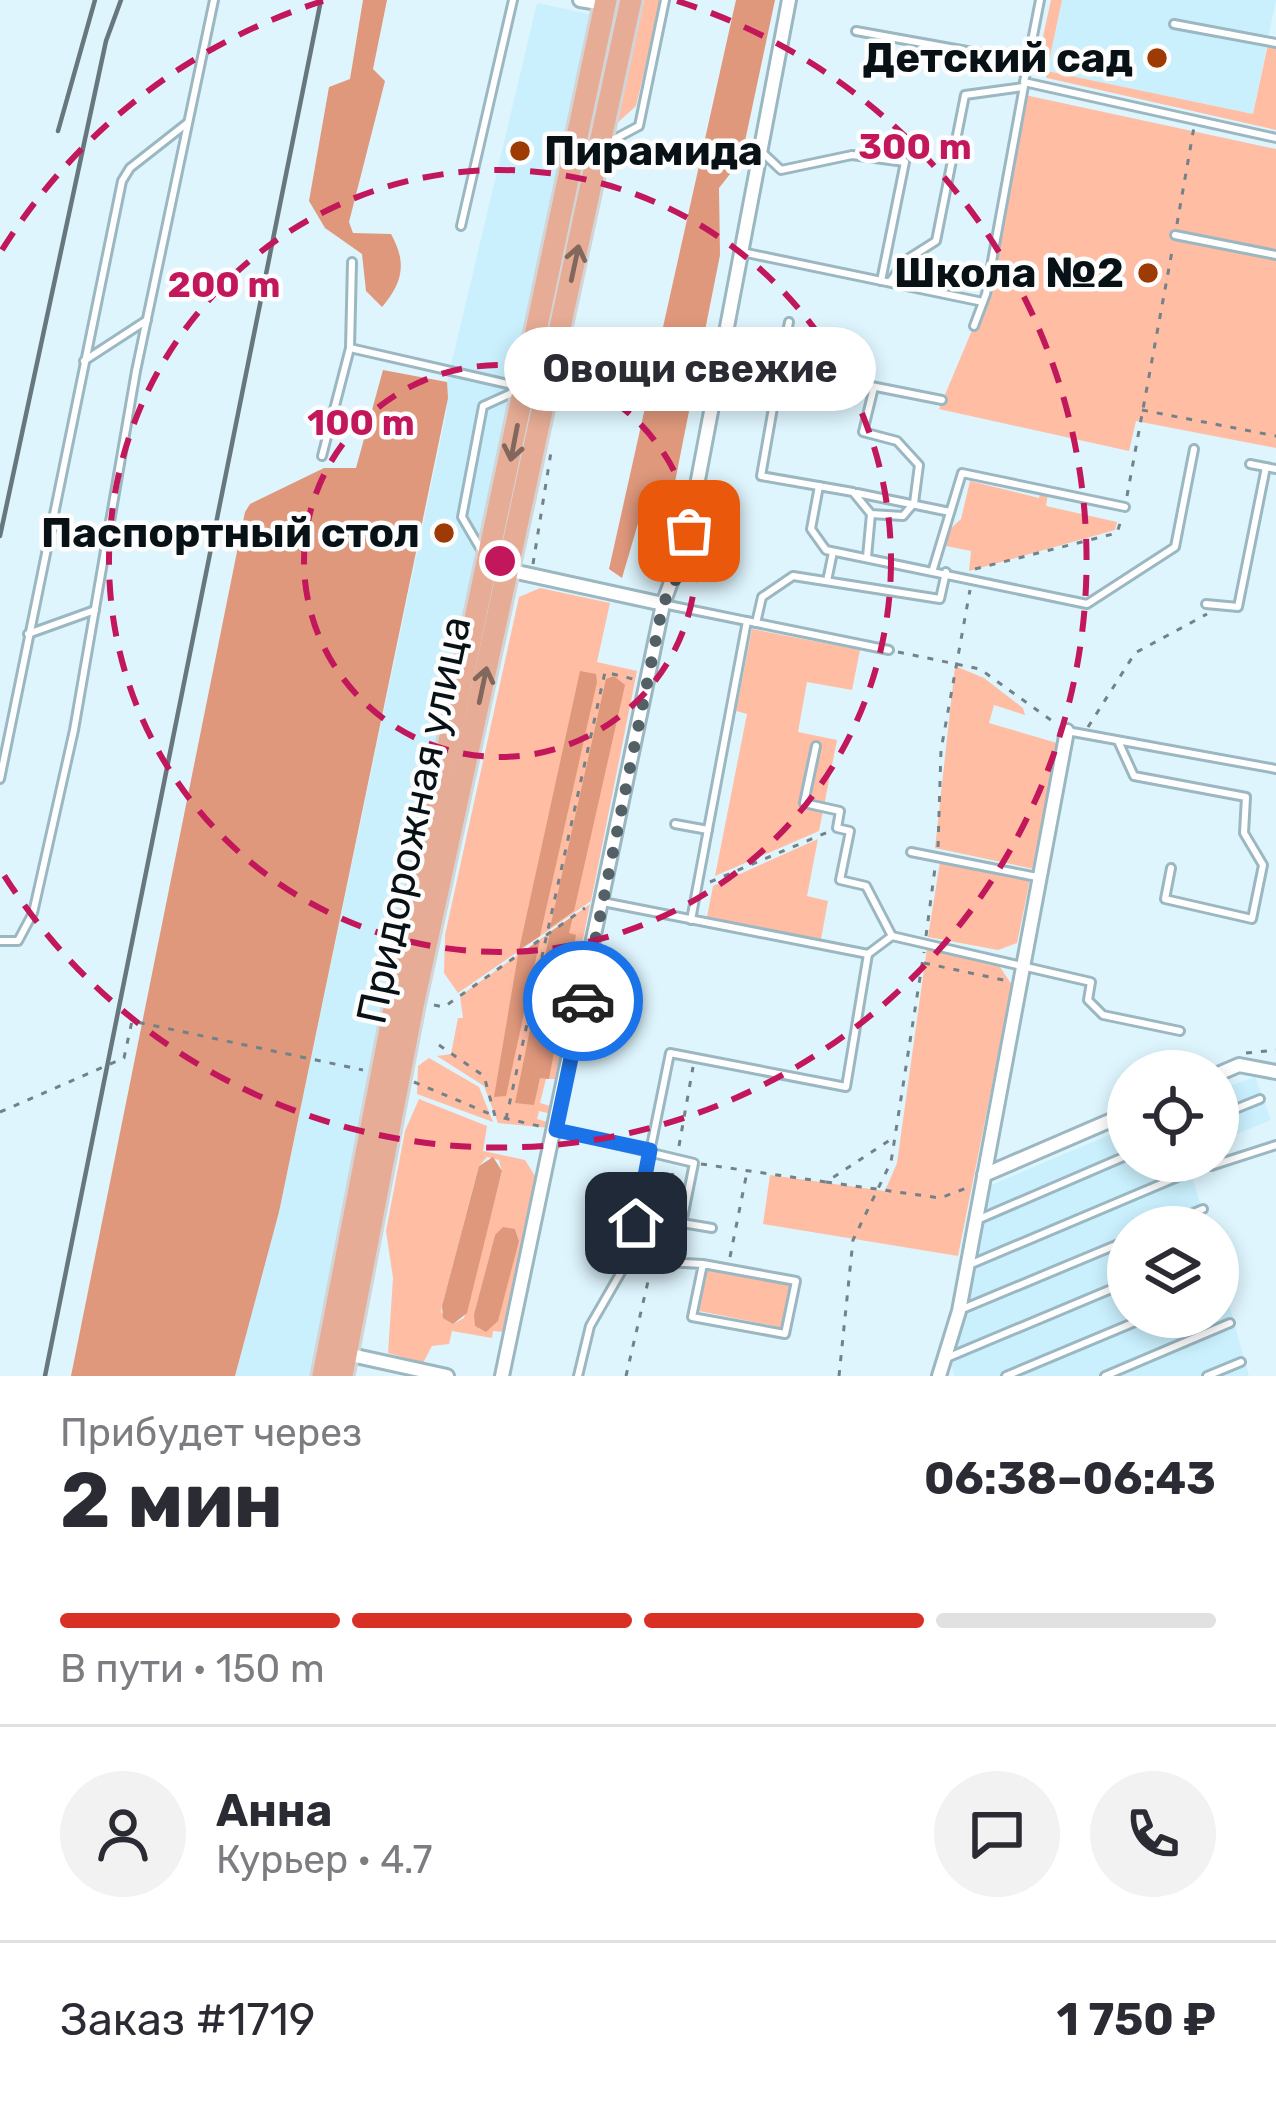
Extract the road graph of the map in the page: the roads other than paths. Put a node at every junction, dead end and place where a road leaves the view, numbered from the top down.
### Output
1 (214, 0) edge
2 (513, 0) edge
3 (580, 0) edge
4 (632, 0) edge
5 (664, 0) edge
6 (790, 0) edge
7 (1040, 0) edge
8 (606, 2) edge
9 (1174, 24) dead end
10 (856, 31) dead end
11 (1276, 43) edge
12 (1028, 62) junction
13 (1024, 84) junction
14 (189, 122) junction
15 (1276, 138) edge
16 (600, 147) junction
17 (761, 150) junction
18 (461, 226) dead end
19 (1175, 236) road end
20 (742, 252) junction
21 (1276, 256) edge
22 (352, 262) dead end
23 (886, 281) junction
24 (983, 302) junction
25 (147, 320) junction
26 (789, 322) dead end
27 (974, 326) dead end
28 (350, 348) junction
29 (84, 361) junction
30 (780, 368) junction
31 (874, 387) junction
32 (525, 388) junction
33 (942, 400) dead end
34 (1194, 449) dead end
35 (322, 455) dead end
36 (1250, 464) dead end
37 (1271, 468) edge
38 (819, 486) junction
39 (853, 492) junction
40 (914, 503) junction
41 (1125, 507) road end
42 (950, 512) junction
43 (871, 514) junction
44 (833, 552) junction
45 (867, 557) junction
46 (499, 568) junction
47 (933, 569) junction
48 (951, 573) junction
49 (827, 581) junction
50 (663, 604) junction
51 (1206, 604) dead end
52 (95, 610) junction
53 (752, 622) junction
54 (28, 634) junction
55 (889, 650) road end
56 (1067, 730) joint
57 (1118, 741) junction
58 (816, 746) dead end
59 (1276, 769) edge
60 (0, 779) edge
61 (675, 824) dead end
62 (708, 830) junction
63 (911, 852) dead end
64 (1171, 868) dead end
65 (1036, 877) junction
66 (603, 902) junction
67 (691, 920) junction
68 (892, 936) junction
69 (0, 940) edge
70 (868, 954) junction
71 (1021, 964) junction
72 (1180, 1031) dead end
73 (1239, 1067) edge
74 (1274, 1070) edge
75 (1260, 1099) dead end
76 (1239, 1108) edge
77 (1107, 1122) edge
78 (556, 1130) junction
79 (1276, 1144) edge
80 (650, 1150) junction
81 (1239, 1157) edge
82 (1107, 1164) edge
83 (984, 1175) junction
84 (1166, 1182) edge
85 (976, 1220) junction
86 (712, 1228) dead end
87 (1107, 1249) edge
88 (628, 1260) junction
89 (703, 1264) junction
90 (967, 1266) junction
91 (1107, 1292) edge
92 (959, 1311) junction
93 (1107, 1334) edge
94 (1195, 1338) edge
95 (338, 1360) edge
96 (1241, 1362) dead end
97 (944, 1370) edge
98 (322, 1376) edge
99 (444, 1376) edge
100 (502, 1376) edge
101 (578, 1376) edge
102 (1006, 1376) edge
103 (1105, 1376) edge
104 (1207, 1376) edge

1 - 14 lane
2 - 18 lane
3 - 8 street
4 - 16 main road, Придорожная улица
5 - 16 lane
6 - 17 street
7 - 12 lane
8 - 32 main road
9 - 11 lane
10 - 12 lane
12 - 13 lane
13 - 15 lane
13 - 23 lane
13 - 24 lane
14 - 25 lane
14 - 29 lane
46 -> 16 main road, Придорожная улица
17 - 20 street
17 - 23 lane
19 - 21 lane
20 - 23 lane
20 - 50 street
22 - 28 lane
23 - 24 lane
24 - 27 lane
25 - 29 lane
25 - 52 lane
26 - 30 lane
28 - 32 lane
28 - 35 lane
29 - 54 lane
30 - 31 lane
30 - 38 lane
31 - 33 lane
31 - 40 lane
32 -> 46 main road
32 - 46 lane
34 - 48 lane
36 - 37 lane
37 - 51 lane
38 - 39 lane
38 - 44 lane
39 - 40 lane
39 - 43 lane
40 - 42 lane
40 - 43 lane
41 - 42 lane
42 - 47 lane
43 - 45 lane
44 - 45 lane
44 - 49 lane
45 - 47 lane
46 - 50 street
46 - 95 main road, Придорожная улица
47 - 48 lane
48 - 49 lane
49 - 53 lane
50 - 53 lane
50 - 66 street
52 - 54 lane
52 - 69 lane
53 - 55 lane
53 - 62 lane
54 - 60 lane
56 - 57 lane
56 - 65 street
57 - 59 lane
57 - 64 lane
58 - 68 lane
61 - 62 lane
62 - 67 lane
63 - 65 lane
65 - 71 street
66 - 67 lane
66 - 78 street
67 - 70 lane
68 - 70 lane
68 - 71 lane
70 - 80 lane
71 - 72 lane
71 - 83 street
73 - 74 street
75 - 76 lane
77 - 83 street
78 - 80 lane
78 - 100 street
79 - 81 lane
80 - 86 lane
80 - 88 lane
82 - 85 lane
83 - 85 street
84 - 90 lane
85 - 90 street
87 - 92 lane
88 - 89 lane
88 - 101 lane
89 - 89 lane
90 - 92 street
91 - 97 lane
92 - 97 street
93 - 102 lane
94 - 103 lane
95 - 98 main road, Придорожная улица
95 - 99 street
96 - 104 lane

